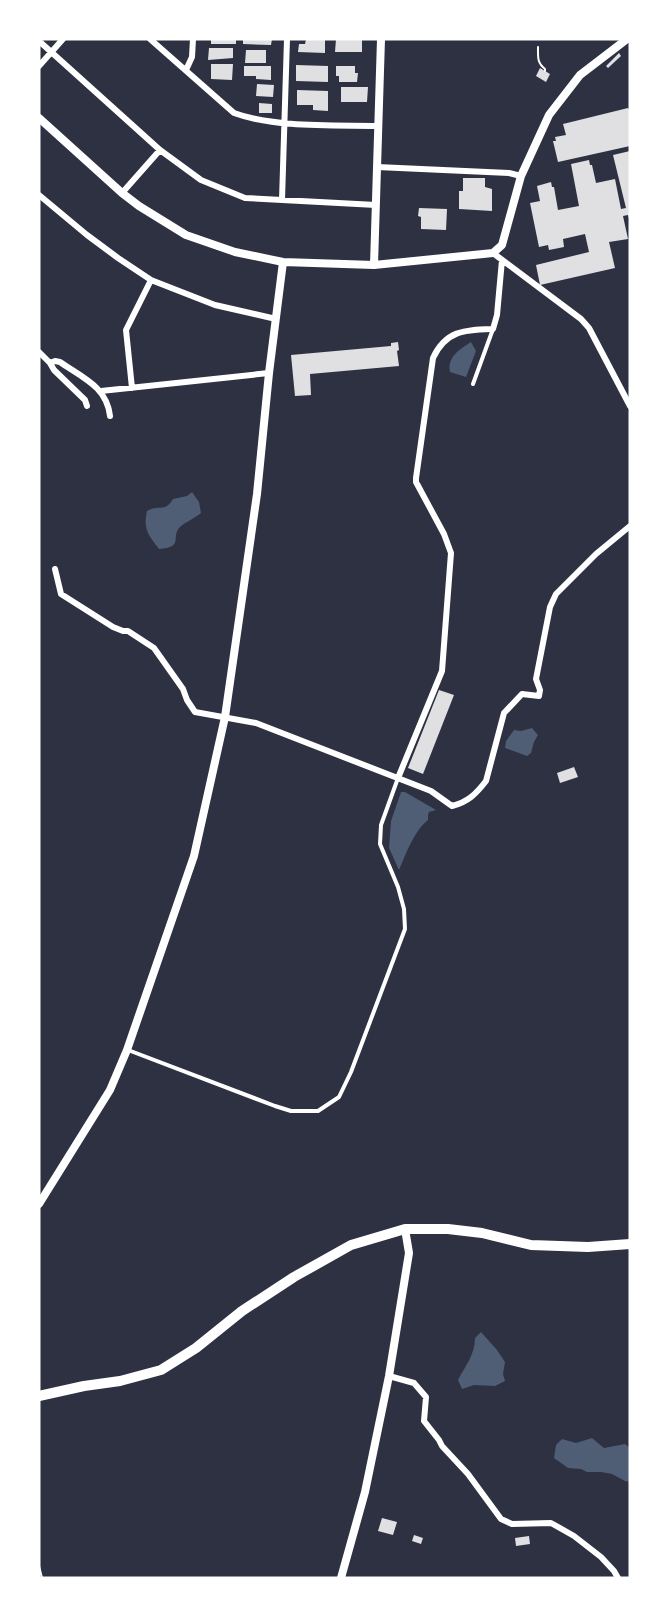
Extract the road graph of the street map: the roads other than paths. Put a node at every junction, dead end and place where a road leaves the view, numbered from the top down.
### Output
1 (63, 39) edge
2 (150, 39) edge
3 (193, 39) edge
4 (287, 39) edge
5 (381, 39) edge
6 (627, 39) edge
7 (39, 41) edge
8 (51, 52) junction
9 (39, 66) edge
10 (186, 70) junction
11 (39, 118) edge
12 (285, 123) junction
13 (378, 126) junction
14 (160, 150) junction
15 (377, 167) junction
16 (521, 176) junction
17 (122, 193) junction
18 (39, 195) edge
19 (282, 200) junction
20 (376, 205) junction
21 (493, 253) junction
22 (502, 260) junction
23 (284, 262) junction
24 (374, 265) junction
25 (151, 280) junction
26 (276, 319) junction
27 (492, 329) junction
28 (39, 352) edge
29 (50, 363) junction
30 (269, 373) junction
31 (473, 384) dead end
32 (132, 388) junction
33 (101, 391) junction
34 (87, 406) dead end
35 (630, 406) edge
36 (110, 416) dead end
37 (630, 526) edge
38 (55, 569) dead end
39 (225, 717) junction
40 (398, 778) junction
41 (127, 1050) junction
42 (39, 1204) edge
43 (405, 1228) junction
44 (630, 1244) edge
45 (389, 1376) junction
46 (39, 1396) edge
47 (341, 1578) edge
48 (618, 1578) edge

1 - 8 street
2 - 10 street
3 - 10 street
4 - 12 street
5 - 13 street
6 - 16 street
7 - 8 street
8 - 9 street
8 - 14 street
10 - 12 street
11 - 17 street
12 - 13 street
12 - 19 street
13 - 15 street
14 - 17 street
14 - 19 street
15 - 16 street
15 - 20 street
16 - 21 street
17 - 23 street
18 - 25 street
19 - 20 street
20 - 24 street
21 - 22 street
21 - 24 street
22 - 27 street
22 - 35 street
23 - 24 street
23 - 26 street
25 - 26 street
25 - 32 street
26 - 30 street
27 - 31 lane
27 - 40 street
28 - 29 street
29 - 33 street
29 - 34 street
30 - 32 street
30 - 39 street
32 - 33 street
33 - 36 street
37 - 40 street
38 - 39 street
39 - 40 street
39 - 41 street
40 - 41 lane
41 - 42 street
43 - 44 main road
43 - 45 street
43 - 46 main road
45 - 47 street
45 - 48 street

